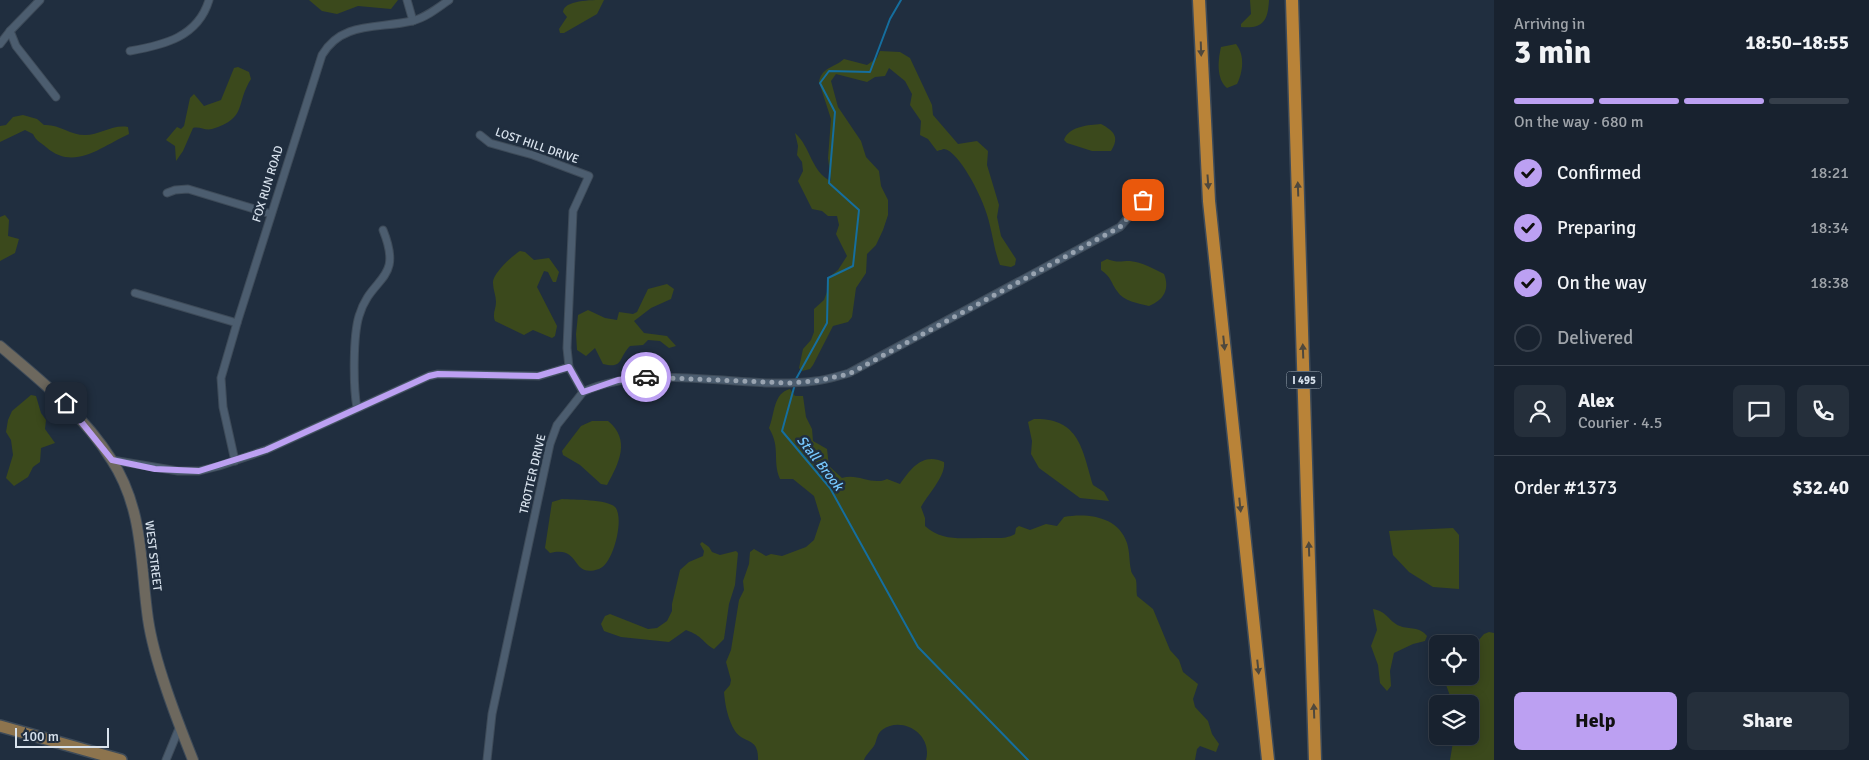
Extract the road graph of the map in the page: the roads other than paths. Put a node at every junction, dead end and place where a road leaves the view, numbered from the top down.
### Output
1 (40, 0) edge
2 (209, 0) edge
3 (406, 0) edge
4 (449, 0) edge
5 (1199, 0) edge
6 (1292, 0) edge
7 (413, 21) junction
8 (10, 30) junction
9 (0, 44) edge
10 (130, 51) dead end
11 (56, 98) dead end
12 (480, 135) dead end
13 (167, 193) dead end
14 (1143, 200) dead end
15 (271, 214) junction
16 (383, 230) dead end
17 (135, 293) dead end
18 (237, 323) junction
19 (0, 346) edge
20 (569, 367) junction
21 (583, 392) junction
22 (357, 408) junction
23 (112, 460) junction
24 (235, 461) junction
25 (180, 725) junction
26 (0, 726) edge
27 (94, 756) edge
28 (121, 760) edge
29 (166, 760) edge
30 (193, 760) edge
31 (487, 760) edge
32 (1268, 760) edge
33 (1315, 760) edge

1 - 8 street
2 - 10 street
3 - 7 street
4 - 7 street, FOX RUN ROAD
5 -> 32 highway
33 -> 6 highway, I 495
7 - 15 street, FOX RUN ROAD
8 - 9 street
8 - 11 street
12 - 20 street, LOST HILL DRIVE
13 - 15 street
14 - 21 street
15 - 18 street, FOX RUN ROAD
16 - 22 street
17 - 18 street
18 - 24 street, FOX RUN ROAD
19 - 23 street, WEST STREET
20 - 21 street
20 - 22 street
21 - 31 street, TROTTER DRIVE
22 - 24 street
23 - 24 street
23 - 25 street, WEST STREET
25 - 29 street
25 - 30 street, WEST STREET
26 - 27 main road
27 - 28 main road

